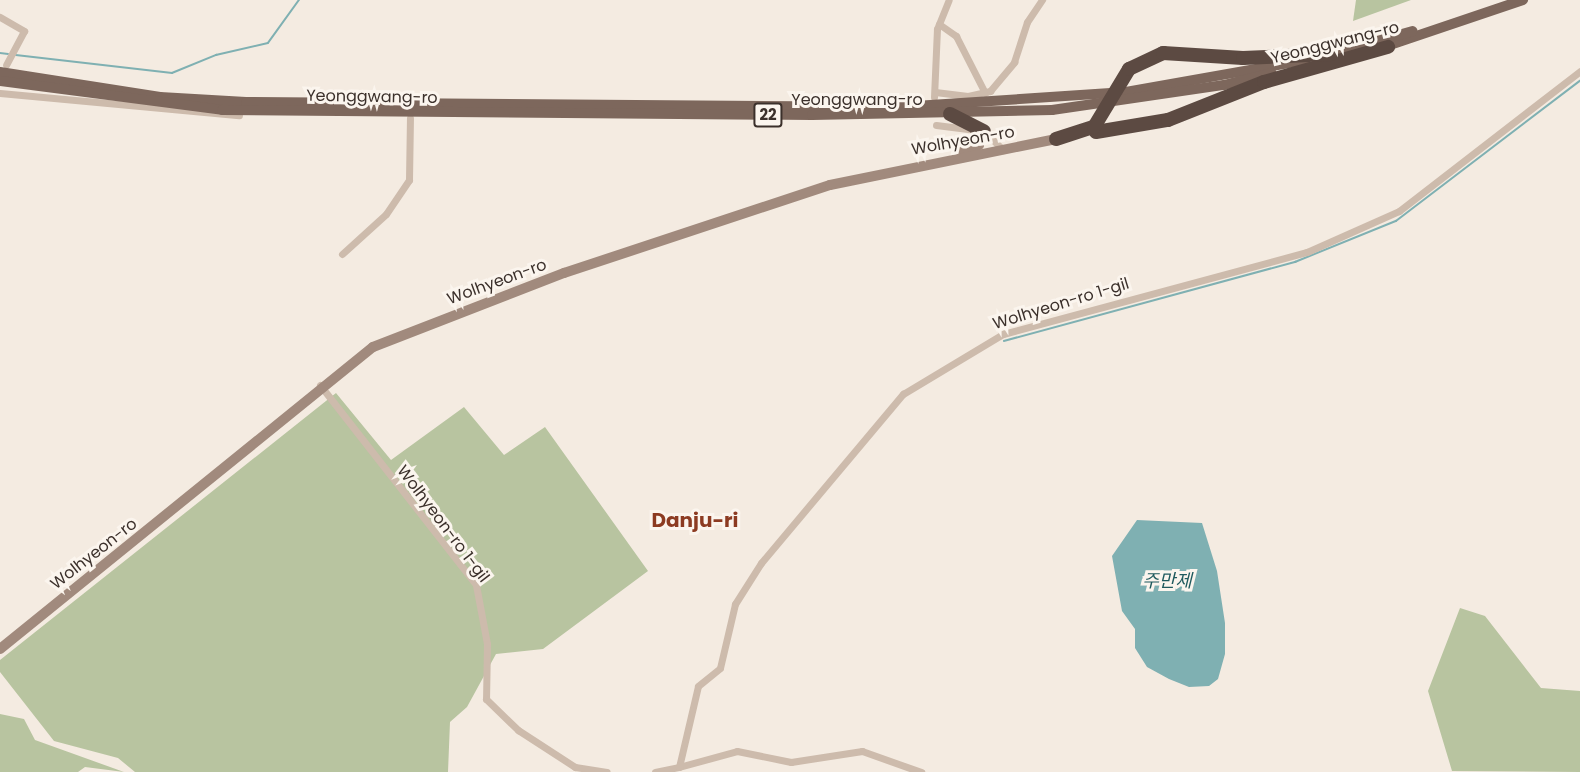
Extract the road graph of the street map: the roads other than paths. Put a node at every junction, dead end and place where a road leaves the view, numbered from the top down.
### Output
1 (949, 0) edge
2 (1042, 0) edge
3 (1510, 0) edge
4 (1523, 0) edge
5 (0, 17) edge
6 (939, 24) junction
7 (1388, 47) junction
8 (1331, 54) junction
9 (7, 61) edge
10 (1580, 71) edge
11 (0, 81) edge
12 (0, 93) edge
13 (985, 93) junction
14 (298, 111) junction
15 (950, 114) junction
16 (410, 117) dead end
17 (936, 125) dead end
18 (1098, 127) junction
19 (980, 131) junction
20 (1056, 139) joint
21 (1003, 150) junction
22 (923, 164) junction
23 (342, 254) dead end
24 (320, 385) junction
25 (0, 649) edge
26 (679, 766) junction
27 (607, 772) edge
28 (655, 772) edge
29 (921, 772) edge

1 - 6 street
2 - 13 street
3 - 8 main road, Yeonggwang-ro / 22
4 - 7 main road, Yeonggwang-ro / 22
5 - 9 street
6 - 13 street
6 - 13 street
7 - 15 main road, Yeonggwang-ro / 22
7 - 18 highway
8 - 9 main road, Yeonggwang-ro / 22
8 - 18 highway
10 - 26 street, Wolhyeon-ro 1-gil
11 - 14 main road, Yeonggwang-ro / 22
12 - 14 street
14 - 15 main road, Yeonggwang-ro / 22
15 - 19 highway
16 - 23 street
17 - 19 street
18 - 20 highway
19 - 21 street
19 - 22 street
20 - 21 street, Wolhyeon-ro
21 - 22 street, Wolhyeon-ro
22 - 24 street, Wolhyeon-ro
24 - 25 street, Wolhyeon-ro
24 - 27 street, Wolhyeon-ro 1-gil
26 - 28 street
26 - 29 street

